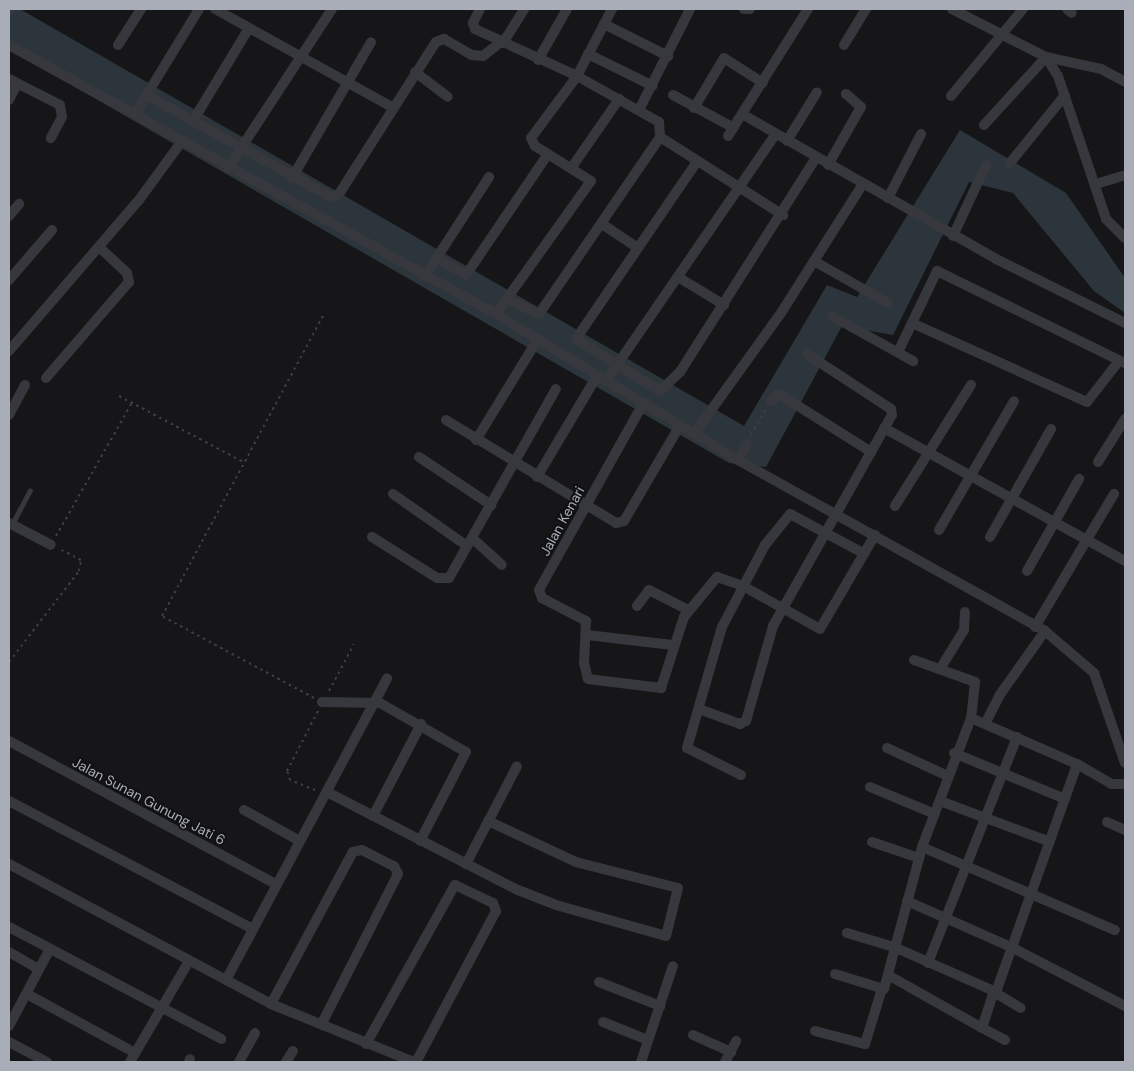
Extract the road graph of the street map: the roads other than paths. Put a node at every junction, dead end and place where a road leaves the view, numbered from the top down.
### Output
1 (141, 9) edge
2 (199, 9) edge
3 (215, 9) edge
4 (332, 9) edge
5 (480, 9) edge
6 (524, 9) edge
7 (567, 9) edge
8 (612, 9) edge
9 (689, 9) edge
10 (744, 9) edge
11 (750, 9) edge
12 (808, 9) edge
13 (866, 9) edge
14 (952, 9) edge
15 (1023, 9) edge
16 (604, 24) junction
17 (249, 28) junction
18 (1004, 33) junction
19 (371, 42) dead end
20 (502, 42) junction
21 (9, 45) edge
22 (118, 45) dead end
23 (844, 45) dead end
24 (588, 54) junction
25 (301, 56) junction
26 (668, 56) junction
27 (1046, 57) junction
28 (538, 60) junction
29 (415, 72) junction
30 (577, 76) junction
31 (13, 81) edge
32 (1125, 82) edge
33 (348, 83) junction
34 (763, 84) junction
35 (653, 86) junction
36 (817, 92) dead end
37 (846, 94) dead end
38 (673, 95) dead end
39 (1065, 95) junction
40 (146, 96) junction
41 (952, 96) dead end
42 (448, 97) dead end
43 (619, 99) junction
44 (9, 100) edge
45 (392, 107) junction
46 (694, 108) junction
47 (639, 110) junction
48 (136, 113) junction
49 (742, 114) junction
50 (193, 121) junction
51 (984, 125) dead end
52 (921, 134) dead end
53 (774, 135) junction
54 (51, 138) dead end
55 (660, 138) junction
56 (182, 141) junction
57 (787, 141) junction
58 (238, 149) junction
59 (548, 154) junction
60 (816, 158) junction
61 (696, 163) junction
62 (1010, 163) dead end
63 (230, 164) junction
64 (828, 165) junction
65 (986, 165) dead end
66 (572, 167) junction
67 (1125, 175) edge
68 (489, 177) dead end
69 (292, 178) junction
70 (863, 184) junction
71 (1096, 184) junction
72 (740, 190) junction
73 (888, 198) junction
74 (19, 204) dead end
75 (783, 215) junction
76 (9, 216) edge
77 (602, 224) junction
78 (52, 230) dead end
79 (953, 236) junction
80 (1125, 238) edge
81 (99, 247) junction
82 (638, 248) junction
83 (436, 260) junction
84 (814, 261) junction
85 (427, 274) junction
86 (678, 277) junction
87 (9, 280) edge
88 (888, 303) dead end
89 (724, 305) junction
90 (501, 306) junction
91 (832, 316) dead end
92 (912, 323) junction
93 (1125, 323) edge
94 (538, 339) junction
95 (898, 350) junction
96 (9, 351) edge
97 (807, 354) dead end
98 (913, 361) dead end
99 (1122, 362) edge
100 (615, 368) junction
101 (46, 378) dead end
102 (604, 379) junction
103 (25, 385) dead end
104 (971, 385) dead end
105 (556, 389) dead end
106 (778, 397) road end
107 (1014, 401) dead end
108 (644, 402) junction
109 (9, 415) edge
110 (1125, 419) edge
111 (446, 420) dead end
112 (680, 425) junction
113 (884, 428) junction
114 (698, 429) junction
115 (1051, 429) dead end
116 (476, 440) junction
117 (871, 452) junction
118 (930, 453) junction
119 (419, 457) dead end
120 (1098, 462) dead end
121 (514, 464) junction
122 (971, 476) junction
123 (537, 477) junction
124 (1079, 479) dead end
125 (30, 490) dead end
126 (394, 494) dead end
127 (1114, 494) dead end
128 (1012, 498) junction
129 (490, 505) junction
130 (586, 506) junction
131 (895, 506) dead end
132 (837, 512) junction
133 (1055, 521) junction
134 (10, 524) edge
135 (939, 530) dead end
136 (825, 532) junction
137 (874, 534) junction
138 (990, 536) dead end
139 (372, 538) dead end
140 (1088, 540) junction
141 (470, 542) junction
142 (51, 545) road end
143 (863, 553) junction
144 (1125, 561) edge
145 (502, 565) dead end
146 (1027, 571) dead end
147 (743, 586) junction
148 (637, 606) dead end
149 (782, 609) junction
150 (688, 610) junction
151 (965, 612) dead end
152 (1035, 627) junction
153 (1045, 633) junction
154 (587, 635) junction
155 (672, 645) junction
156 (914, 660) dead end
157 (940, 669) junction
158 (387, 678) dead end
159 (322, 702) road end
160 (375, 702) junction
161 (699, 709) junction
162 (971, 718) junction
163 (986, 722) junction
164 (421, 724) junction
165 (1016, 737) junction
166 (9, 741) edge
167 (887, 748) dead end
168 (954, 753) junction
169 (1125, 762) edge
170 (1077, 764) junction
171 (516, 766) dead end
172 (1004, 774) junction
173 (740, 775) dead end
174 (948, 776) junction
175 (1122, 785) edge
176 (870, 787) dead end
177 (327, 792) junction
178 (1065, 799) junction
179 (9, 801) edge
180 (940, 801) junction
181 (244, 810) dead end
182 (935, 814) junction
183 (373, 816) junction
184 (987, 819) junction
185 (488, 821) junction
186 (1107, 822) dead end
187 (1125, 830) edge
188 (300, 841) junction
189 (420, 841) junction
190 (872, 842) dead end
191 (1050, 842) junction
192 (922, 847) junction
193 (919, 858) junction
194 (9, 864) edge
195 (466, 864) junction
196 (967, 865) junction
197 (277, 885) junction
198 (1032, 892) junction
199 (907, 901) junction
200 (945, 920) junction
201 (9, 927) edge
202 (253, 929) junction
203 (1115, 930) dead end
204 (847, 933) dead end
205 (894, 946) junction
206 (1013, 948) junction
207 (50, 949) junction
208 (9, 952) edge
209 (188, 961) junction
210 (928, 963) junction
211 (673, 966) dead end
212 (39, 969) junction
213 (835, 974) dead end
214 (888, 975) junction
215 (226, 980) junction
216 (599, 982) dead end
217 (881, 992) junction
218 (994, 992) junction
219 (27, 994) junction
220 (271, 1004) junction
221 (660, 1006) junction
222 (1125, 1006) edge
223 (162, 1008) junction
224 (1021, 1008) dead end
225 (12, 1013) edge
226 (603, 1022) dead end
227 (321, 1025) junction
228 (9, 1026) edge
229 (982, 1028) junction
230 (815, 1031) dead end
231 (255, 1034) dead end
232 (693, 1034) dead end
233 (221, 1039) dead end
234 (648, 1040) junction
235 (1005, 1040) dead end
236 (736, 1041) dead end
237 (9, 1042) edge
238 (366, 1044) junction
239 (293, 1051) dead end
240 (730, 1052) junction
241 (132, 1058) edge
242 (47, 1062) edge
243 (239, 1062) edge
244 (286, 1062) edge
245 (415, 1062) edge
246 (641, 1062) edge
247 (725, 1062) edge

1 - 22 street
2 - 40 street
3 - 17 street
4 - 25 street
5 - 20 street
6 - 20 street
7 - 28 street
8 - 16 street
9 - 26 street
10 - 11 street
12 - 34 street
13 - 23 street
14 - 18 street
15 - 18 street
16 - 24 street
16 - 26 street
17 - 25 street
17 - 50 street
18 - 27 street
18 - 41 street
19 - 33 street
20 - 28 street
20 - 29 street
21 - 48 street
24 - 30 street
24 - 35 street
25 - 33 street
25 - 58 street
26 - 35 street
27 - 32 street
27 - 39 street
27 - 51 street
28 - 30 street
29 - 42 street
29 - 45 street
30 - 43 street
30 - 59 street
31 - 44 street
31 - 54 street
33 - 45 street
33 - 69 street
34 - 46 street
34 - 49 street
35 - 47 street
36 - 57 street
37 - 64 street
38 - 46 street
39 - 62 street
39 - 71 street
40 - 48 street
40 - 50 street
43 - 47 street
43 - 66 street
45 - 69 street
46 - 49 street
47 - 55 street
48 - 56 street
49 - 53 street
50 - 58 street
52 - 73 street
53 - 57 street
53 - 72 street
55 - 61 street
55 - 77 street
56 - 63 street
56 - 81 street
57 - 60 street
58 - 63 street
58 - 69 street
59 - 66 street
59 - 83 street
60 - 64 street
60 - 75 street
61 - 72 street
61 - 82 street
63 - 85 street
64 - 70 street
65 - 79 street
66 - 90 street
67 - 71 street
68 - 83 street
70 - 73 street
70 - 84 street
71 - 80 street
72 - 75 street
72 - 86 street
73 - 79 street
74 - 76 street
75 - 89 street
77 - 82 street
77 - 90 street
78 - 87 street
79 - 93 street
81 - 96 street
81 - 101 street
82 - 100 street
83 - 85 street
84 - 88 street
84 - 114 street
85 - 90 street
86 - 89 street
86 - 100 street
89 - 100 street
90 - 94 street
91 - 95 street
92 - 95 street
92 - 99 street
92 - 99 street
94 - 102 street
94 - 116 street
95 - 98 street
97 - 113 street
100 - 102 street
102 - 108 street
102 - 123 street
103 - 109 street
104 - 118 street
105 - 121 street
106 - 117 street
107 - 122 street
108 - 112 street
108 - 130 street, Jalan Kenari
110 - 120 street
111 - 116 street
112 - 114 street
112 - 130 street
113 - 117 street
113 - 118 street
114 - 132 street
115 - 128 street
116 - 121 street
117 - 132 street
118 - 122 street
118 - 131 street
119 - 129 street
121 - 123 street
121 - 129 street
122 - 128 street
122 - 135 street
123 - 130 street
124 - 133 street
125 - 134 lane
126 - 141 street
127 - 140 street
128 - 133 street
128 - 138 street
129 - 141 street
130 - 154 street, Jalan Kenari
132 - 136 street
132 - 137 street
133 - 140 street
133 - 146 street
134 - 142 street
136 - 143 street
136 - 147 street
136 - 149 street
137 - 143 street
137 - 152 street
139 - 141 street
140 - 144 street
140 - 152 street
141 - 145 street
143 - 149 street
147 - 149 street
147 - 150 street
147 - 161 street
148 - 150 street
149 - 161 street
150 - 155 street
151 - 157 street
152 - 153 street
153 - 163 street
153 - 169 street
154 - 155 street
154 - 155 street
156 - 157 street
157 - 162 street
158 - 160 street
159 - 160 street
160 - 164 street
160 - 177 street
161 - 173 street
162 - 163 street
162 - 168 street
163 - 165 street
164 - 183 street
164 - 189 street
165 - 170 street
165 - 172 street
166 - 197 street, Jalan Sunan Gunung Jati 6
167 - 174 street
168 - 172 street
168 - 174 street
170 - 175 street
170 - 178 street
171 - 185 street
172 - 178 street
172 - 184 street
174 - 180 street
176 - 182 street
177 - 183 street
177 - 188 street
178 - 191 street
179 - 202 street
180 - 182 street
180 - 184 street
181 - 188 street
182 - 192 street
183 - 189 street
184 - 191 street
184 - 196 street
185 - 195 street
185 - 195 street
186 - 187 street
188 - 197 street
189 - 195 street
190 - 193 street
191 - 198 street
192 - 193 street
192 - 196 street
193 - 199 street
194 - 209 street
196 - 198 street
196 - 200 street
197 - 202 street
198 - 203 street
198 - 206 street
199 - 200 street
199 - 205 street
200 - 206 street
200 - 210 street
201 - 207 street
202 - 215 street
204 - 205 street
205 - 210 street
205 - 214 street
206 - 218 street
206 - 222 street
207 - 212 street
207 - 223 street
208 - 212 street
209 - 215 street
209 - 223 street
210 - 218 street
211 - 221 street
212 - 219 street
213 - 217 street
214 - 217 street
214 - 229 street
215 - 220 street
216 - 221 street
217 - 230 street
218 - 224 street
218 - 229 street
219 - 225 street
219 - 241 street
220 - 227 street
220 - 227 street
221 - 234 street
223 - 233 street
223 - 241 street
225 - 228 street
226 - 234 street
227 - 238 street
229 - 235 street
231 - 243 street
232 - 240 street
234 - 246 street
236 - 240 street
237 - 242 street
238 - 245 street
238 - 245 street
239 - 244 street
240 - 247 street

